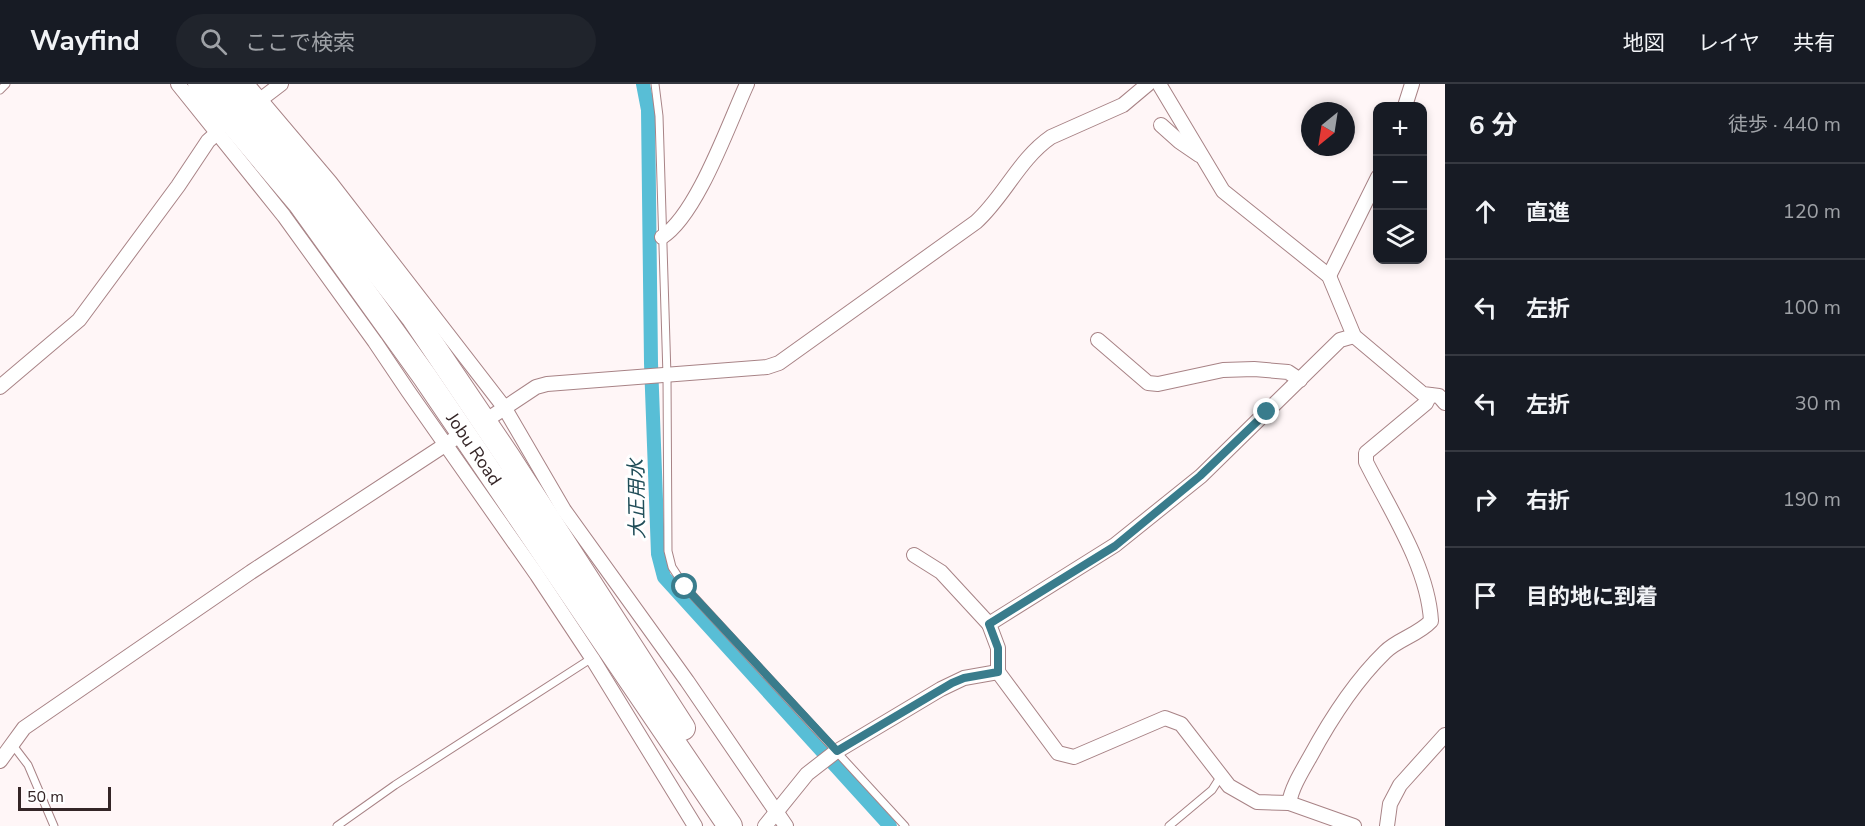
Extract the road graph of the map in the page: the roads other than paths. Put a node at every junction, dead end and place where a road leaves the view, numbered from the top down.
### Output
1 (6, 84) edge
2 (178, 84) edge
3 (200, 84) edge
4 (227, 84) edge
5 (247, 84) edge
6 (281, 84) edge
7 (655, 84) edge
8 (747, 84) edge
9 (1148, 84) edge
10 (1159, 84) edge
11 (1412, 84) edge
12 (0, 90) edge
13 (260, 100) junction
14 (1406, 102) edge
15 (1161, 125) dead end
16 (218, 132) junction
17 (1203, 158) junction
18 (1373, 185) edge
19 (662, 237) junction
20 (1329, 276) junction
21 (1354, 336) junction
22 (1098, 340) dead end
23 (664, 376) junction
24 (1300, 380) junction
25 (0, 387) edge
26 (1440, 396) edge
27 (504, 407) junction
28 (488, 419) dead end
29 (451, 441) junction
30 (914, 555) dead end
31 (989, 624) junction
32 (592, 658) junction
33 (998, 672) junction
34 (1445, 735) edge
35 (12, 744) junction
36 (836, 752) junction
37 (0, 761) edge
38 (1221, 777) junction
39 (1288, 803) junction
40 (777, 811) junction
41 (54, 826) edge
42 (337, 826) edge
43 (695, 826) edge
44 (730, 826) edge
45 (747, 826) edge
46 (765, 826) edge
47 (786, 826) edge
48 (905, 826) edge
49 (1169, 826) edge
50 (1354, 826) edge
51 (1387, 826) edge

1 - 12 lane
2 - 16 street
3 - 44 highway, Jobu Road
4 - 45 highway, Jobu Road
5 - 13 street
6 - 13 street
7 - 19 lane
8 - 19 street
9 - 23 street
10 - 17 street
11 - 14 street
13 - 27 street
15 - 17 street
16 - 25 street
16 - 29 street
17 - 20 street
18 - 20 street
19 - 23 lane
20 - 21 street
21 - 24 street
21 - 26 street
22 - 24 street
23 - 27 street
23 - 36 lane
24 - 31 street
26 - 39 street
27 - 28 street
27 - 40 street
29 - 32 street
29 - 35 street
30 - 31 street
31 - 33 street
32 - 42 lane
32 - 43 street
33 - 36 street
33 - 38 street
34 - 51 street
35 - 37 street
35 - 41 lane
36 - 40 street
36 - 48 lane
38 - 39 street
38 - 49 lane
39 - 50 street
40 - 46 street
40 - 47 street

